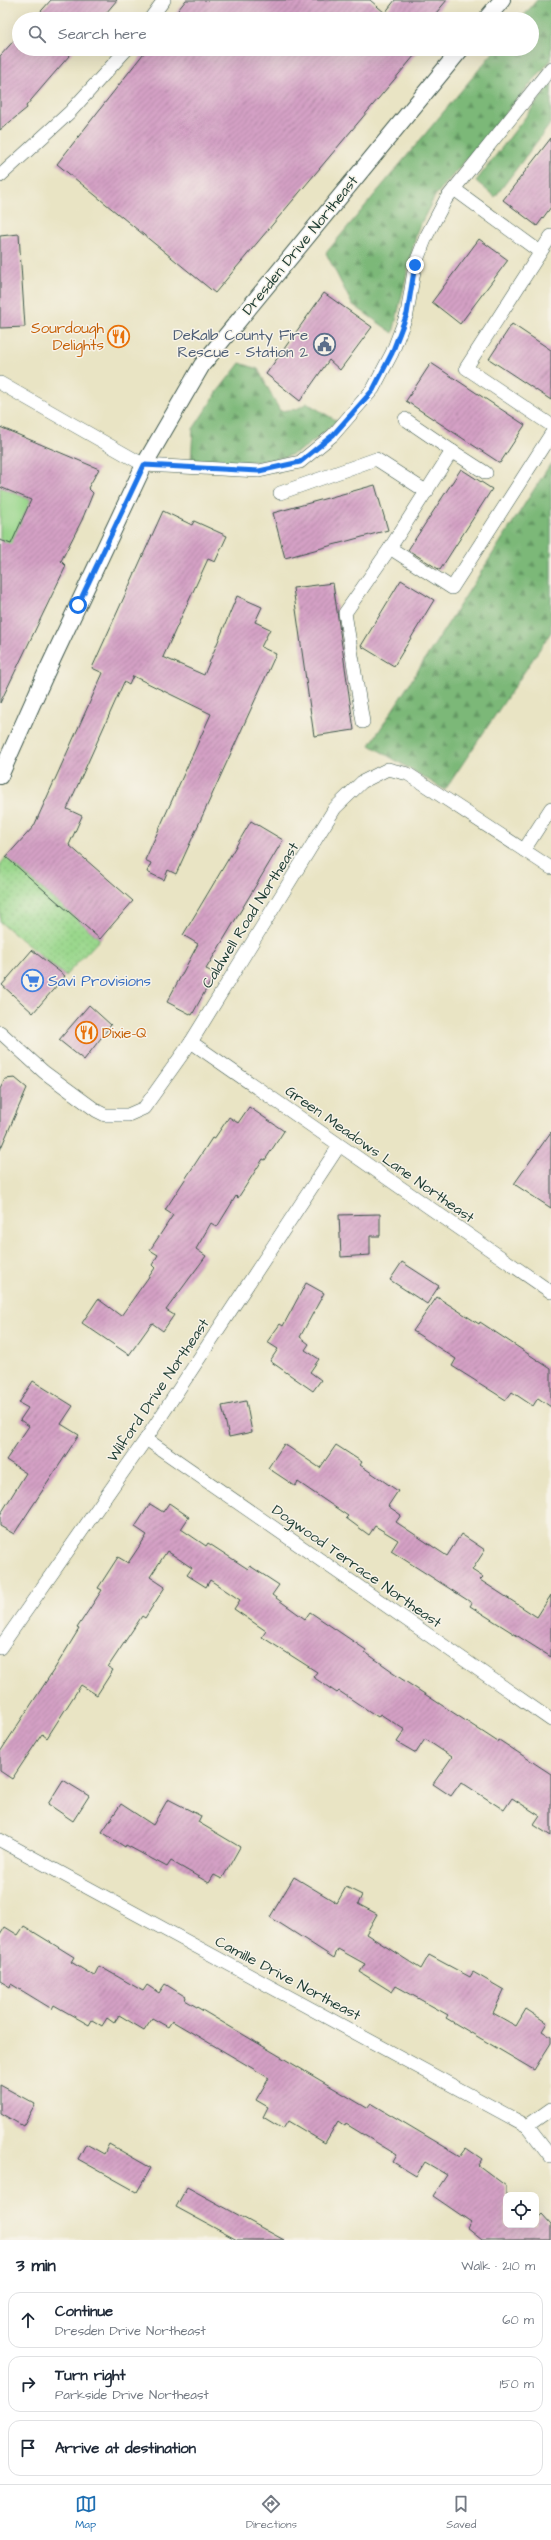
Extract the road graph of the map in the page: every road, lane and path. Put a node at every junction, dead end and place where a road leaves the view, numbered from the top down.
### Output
1 (164, 0) edge
2 (502, 0) edge
3 (155, 12) edge
4 (492, 12) edge
5 (121, 56) edge
6 (455, 56) edge
7 (551, 68) edge
8 (0, 176) edge
9 (454, 189) junction
10 (551, 236) edge
11 (540, 252) junction
12 (0, 383) edge
13 (405, 420) dead end
14 (551, 425) edge
15 (551, 434) edge
16 (452, 451) junction
17 (144, 465) junction
18 (486, 473) dead end
19 (427, 492) junction
20 (280, 494) dead end
21 (390, 548) junction
22 (363, 722) dead end
23 (0, 776) edge
24 (551, 808) edge
25 (524, 850) junction
26 (551, 868) edge
27 (0, 1032) edge
28 (191, 1042) junction
29 (339, 1146) junction
30 (551, 1292) edge
31 (146, 1439) junction
32 (0, 1648) edge
33 (551, 1720) edge
34 (0, 1840) edge
35 (551, 2109) edge
36 (527, 2126) junction
37 (551, 2157) edge

1 - 3 street
2 - 4 street
5 - 8 street
6 - 17 street, Dresden Drive Northeast
7 - 9 street
9 - 11 street
9 - 17 street
10 - 11 street
11 - 14 street
12 - 17 street
13 - 16 street
15 - 21 street
16 - 18 street
16 - 19 street
17 - 23 street, Dresden Drive Northeast
19 - 20 street
19 - 21 street
21 - 22 street
24 - 25 street
25 - 26 street, Caldwell Road Northeast
25 - 28 street, Caldwell Road Northeast
27 - 28 street, Caldwell Road Northeast
28 - 29 street, Green Meadows Lane Northeast
29 - 30 street, Green Meadows Lane Northeast
29 - 31 street, Wilford Drive Northeast
31 - 32 street, Wilford Drive Northeast
31 - 33 street, Dogwood Terrace Northeast
34 - 36 street, Camille Drive Northeast
35 - 36 street
36 - 37 street, Camille Drive Northeast

